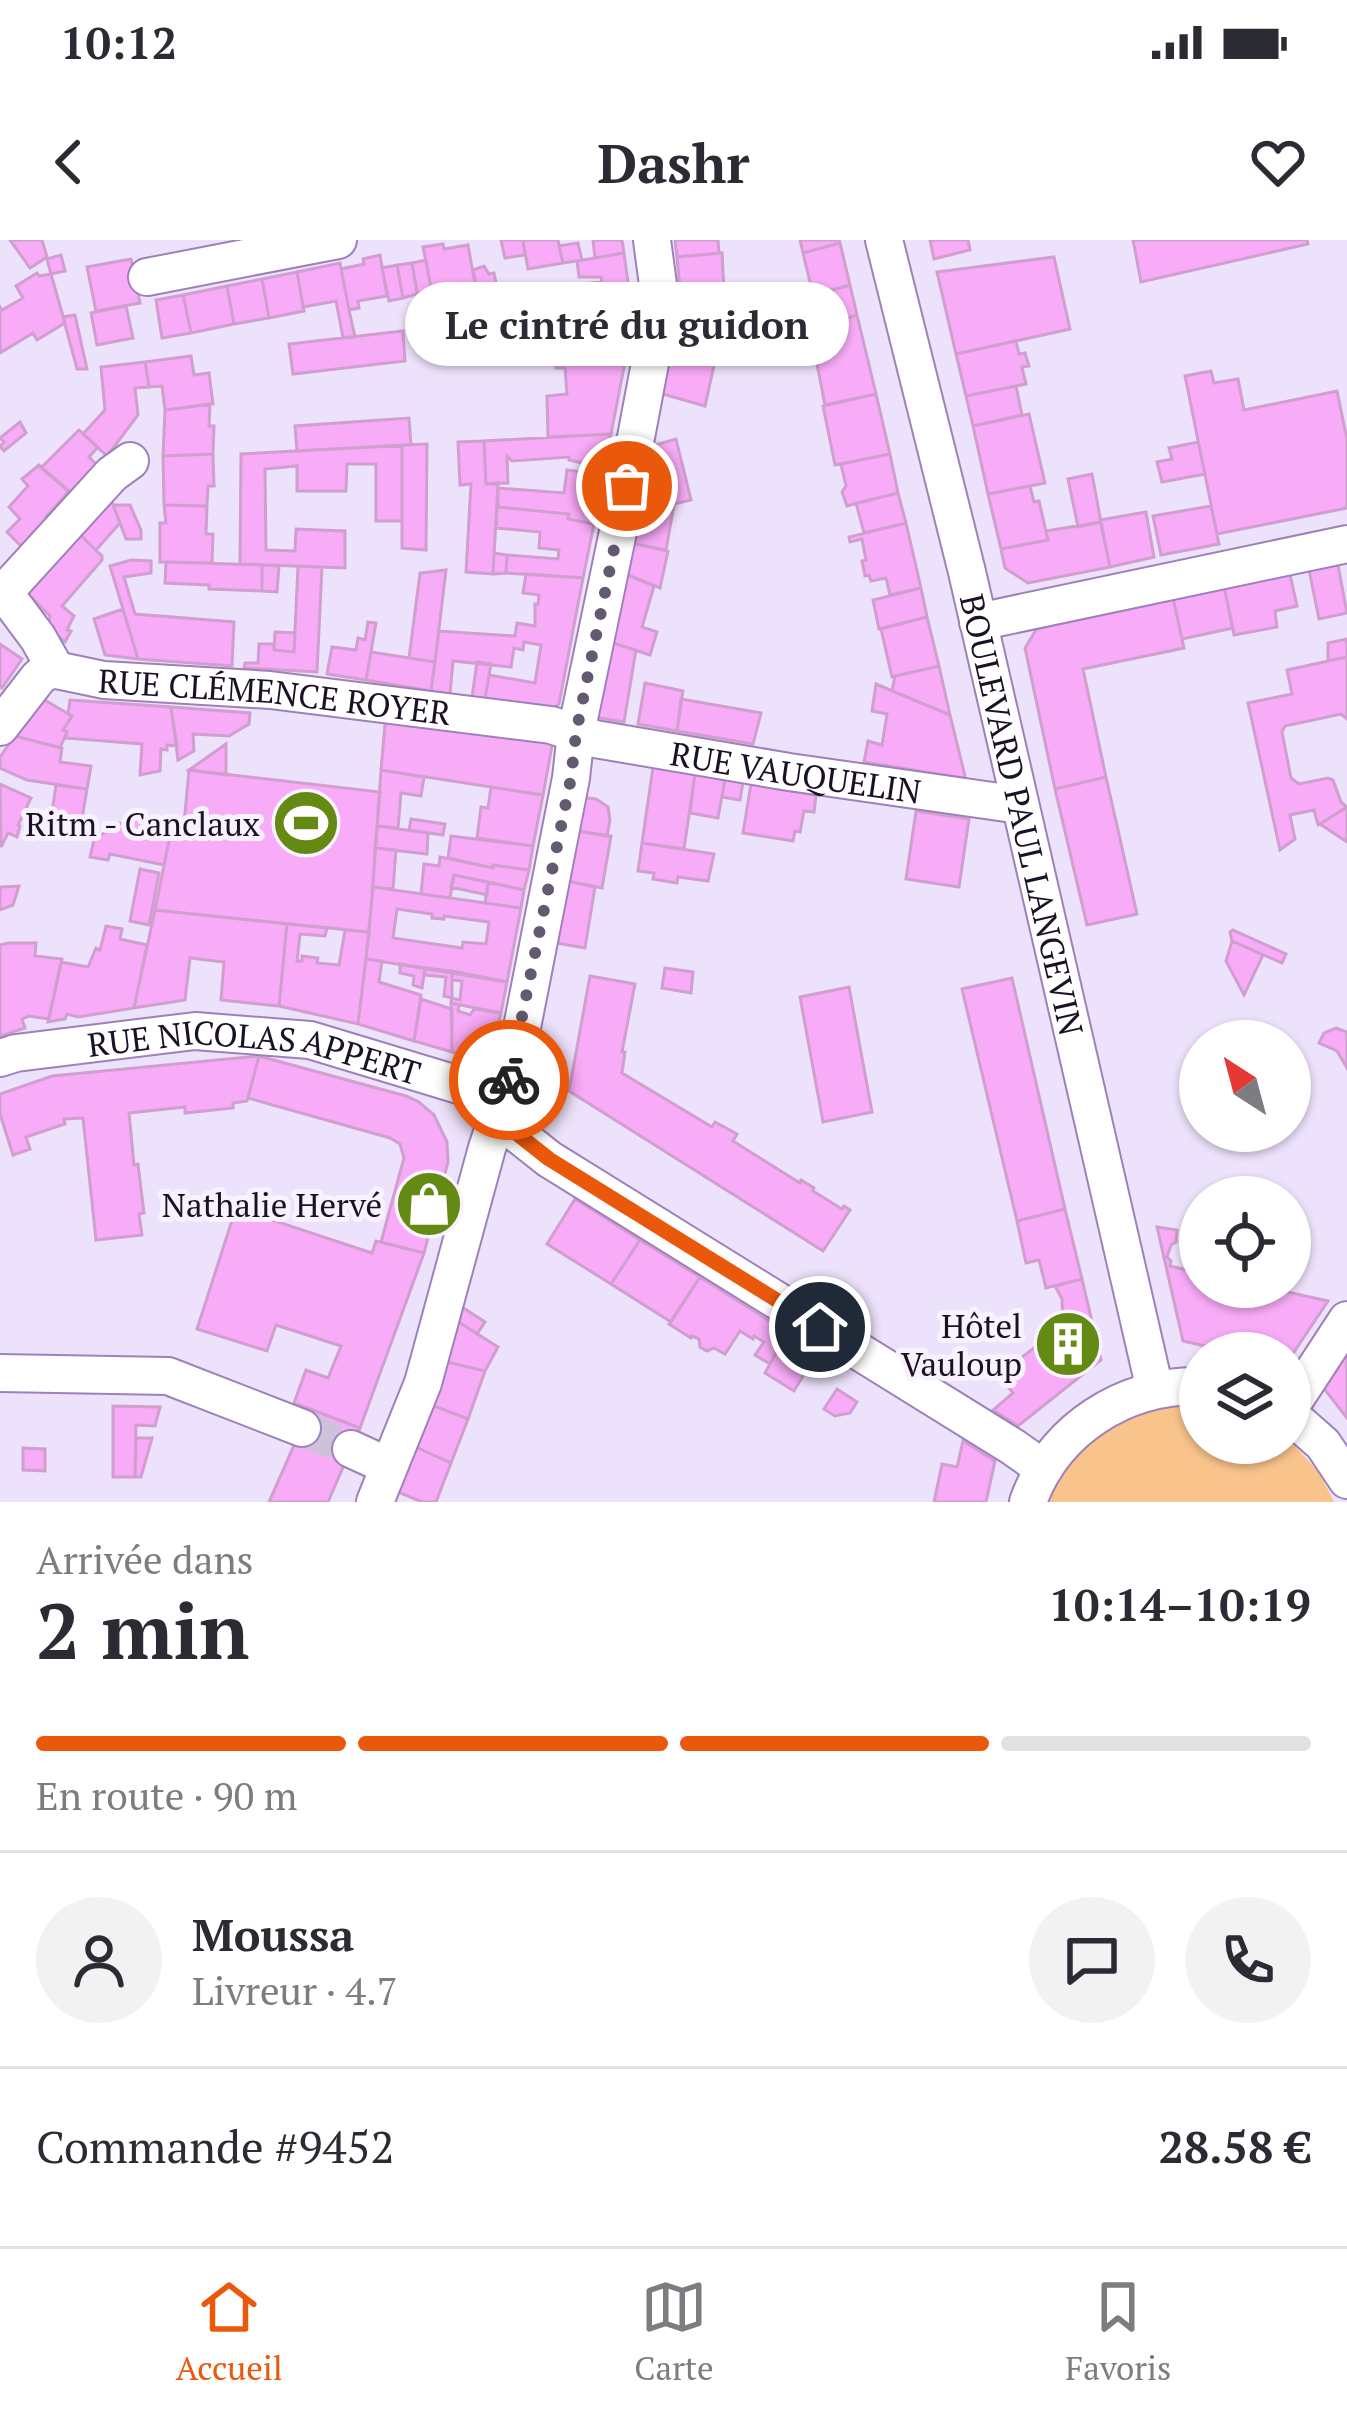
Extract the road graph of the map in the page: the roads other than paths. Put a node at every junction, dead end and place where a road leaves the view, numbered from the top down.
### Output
1 (338, 240) edge
2 (652, 240) edge
3 (884, 240) edge
4 (147, 277) dead end
5 (130, 461) dead end
6 (1347, 544) edge
7 (978, 622) junction
8 (56, 670) junction
9 (0, 727) edge
10 (576, 733) junction
11 (1020, 805) junction
12 (0, 1058) edge
13 (499, 1109) junction
14 (1347, 1320) edge
15 (0, 1373) edge
16 (1311, 1377) edge
17 (1179, 1388) edge
18 (1155, 1390) junction
19 (302, 1428) tunnel mouth
20 (1311, 1432) edge
21 (350, 1449) tunnel mouth
22 (388, 1466) junction
23 (1347, 1480) edge
24 (1036, 1486) edge
25 (375, 1502) edge

1 - 4 street
2 - 10 street
3 - 7 street, BOULEVARD PAUL LANGEVIN
5 - 8 street
6 - 7 street
7 - 11 street, BOULEVARD PAUL LANGEVIN
8 - 9 street, RUE CLÉMENCE ROYER
8 - 10 street, RUE CLÉMENCE ROYER
10 - 11 street, RUE VAUQUELIN
10 - 13 street
11 - 18 street, BOULEVARD PAUL LANGEVIN
12 - 13 street, RUE NICOLAS APPERT
13 - 22 street
13 - 24 street, RUE NICOLAS APPERT
14 - 16 street
15 - 19 street
17 - 18 street
18 - 24 street
20 - 23 street
21 - 22 street
22 - 25 street

